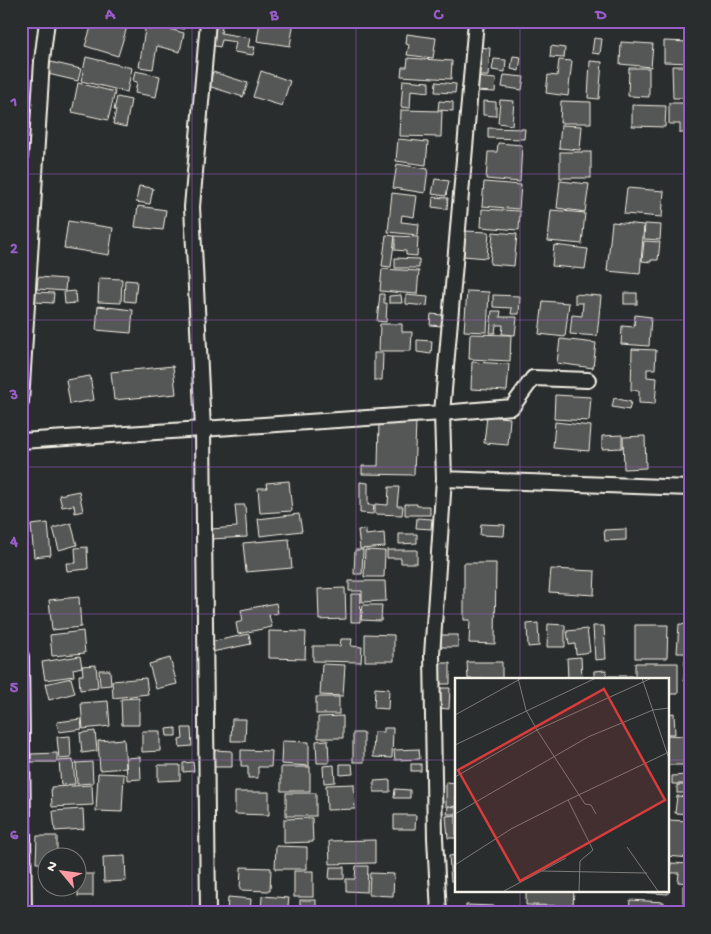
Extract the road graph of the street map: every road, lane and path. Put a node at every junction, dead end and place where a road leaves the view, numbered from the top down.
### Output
1 (47, 21) edge
2 (208, 21) edge
3 (476, 21) edge
4 (588, 380) dead end
5 (21, 402) edge
6 (442, 413) junction
7 (203, 429) junction
8 (21, 441) edge
9 (444, 479) junction
10 (690, 488) edge
11 (21, 656) edge
12 (24, 913) edge
13 (208, 913) edge
14 (439, 913) edge

1 - 5 street
2 - 7 street
3 - 6 street
4 - 6 street
6 - 7 street
6 - 9 street
7 - 8 street
7 - 13 street
9 - 10 street
9 - 14 street
11 - 12 street

